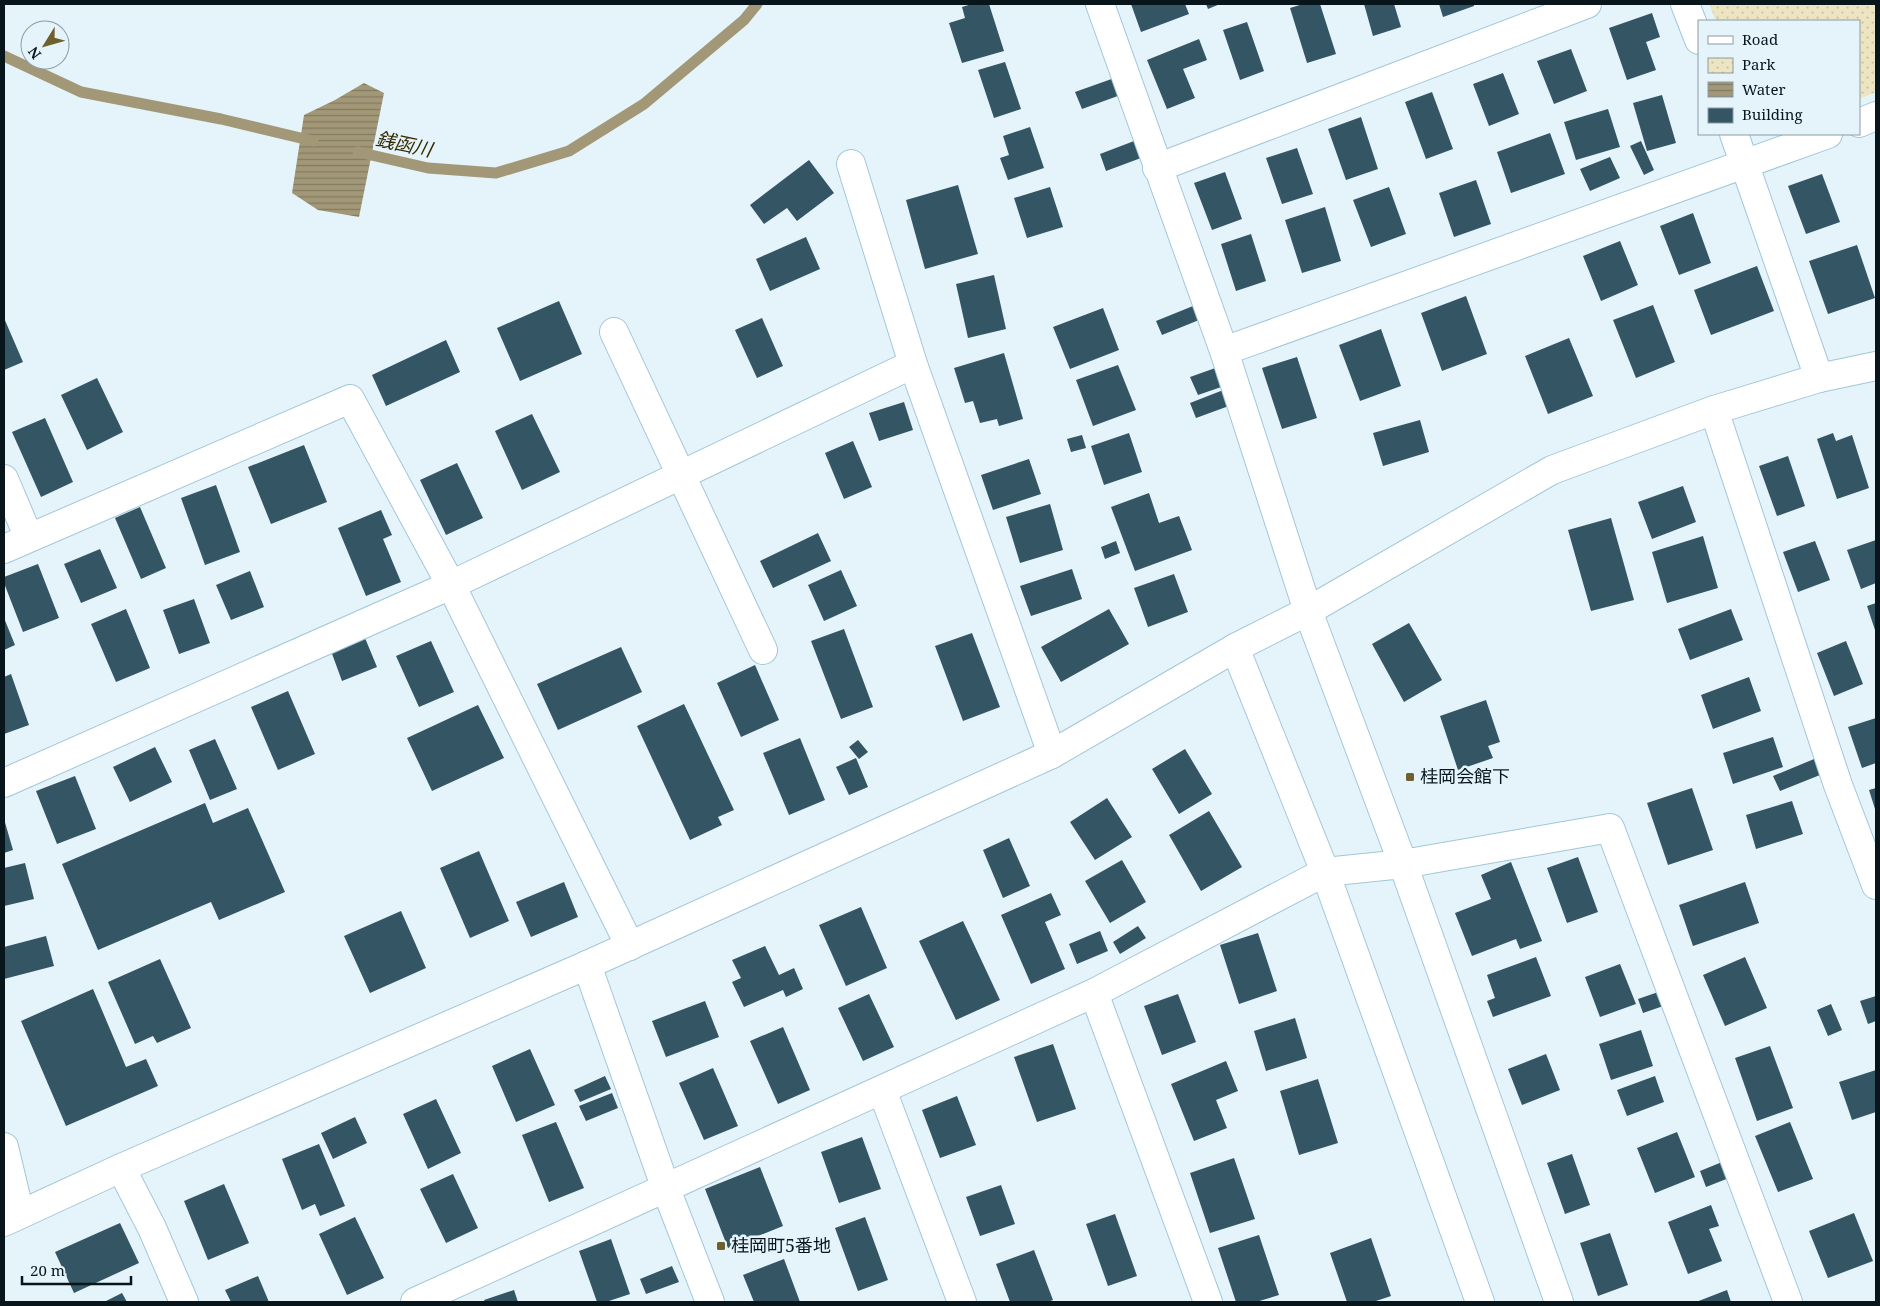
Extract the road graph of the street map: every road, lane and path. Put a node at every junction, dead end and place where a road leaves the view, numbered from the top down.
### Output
1 (1100, 4) edge
2 (1587, 4) edge
3 (1685, 4) edge
4 (1698, 37) edge
5 (1876, 116) edge
6 (1860, 123) edge
7 (1734, 135) edge
8 (1825, 135) edge
9 (851, 164) dead end
10 (1745, 164) junction
11 (1157, 168) junction
12 (614, 332) dead end
13 (1224, 351) junction
14 (913, 364) junction
15 (1876, 366) edge
16 (1819, 378) junction
17 (1714, 410) junction
18 (681, 475) junction
19 (4, 479) edge
20 (29, 538) junction
21 (4, 549) edge
22 (451, 585) junction
23 (1308, 611) junction
24 (1235, 648) junction
25 (763, 650) dead end
26 (1052, 754) junction
27 (4, 783) edge
28 (1403, 864) junction
29 (1325, 872) junction
30 (1876, 886) edge
31 (630, 946) junction
32 (587, 965) junction
33 (1094, 993) junction
34 (882, 1090) junction
35 (4, 1147) edge
36 (121, 1168) junction
37 (666, 1189) junction
38 (12, 1218) edge
39 (444, 1296) edge
40 (184, 1302) edge
41 (415, 1302) edge
42 (710, 1302) edge
43 (962, 1302) edge
44 (1208, 1302) edge
45 (1480, 1302) edge
46 (1559, 1302) edge
47 (1788, 1302) edge

1 - 11 street
2 - 11 street
3 - 4 street
5 - 6 street
7 - 10 street
8 - 10 street
9 - 14 street
10 - 13 street
10 - 16 street
11 - 13 street
12 - 18 street
13 - 23 street
14 - 18 street
14 - 26 street
15 - 16 street
16 - 17 street
17 - 23 street
17 - 30 street
18 - 22 street
18 - 25 street
19 - 20 street
20 - 21 street
20 - 22 street
22 - 27 street
22 - 31 street
23 - 24 street
23 - 28 street
24 - 26 street
24 - 29 street
26 - 31 street
28 - 29 street
28 - 46 street
28 - 47 street
29 - 33 street
29 - 45 street
31 - 32 street
32 - 36 street
32 - 37 street
33 - 34 street
33 - 44 street
34 - 37 street
34 - 43 street
35 - 38 street
36 - 38 street
36 - 40 street
37 - 39 street
37 - 42 street
39 - 41 street

